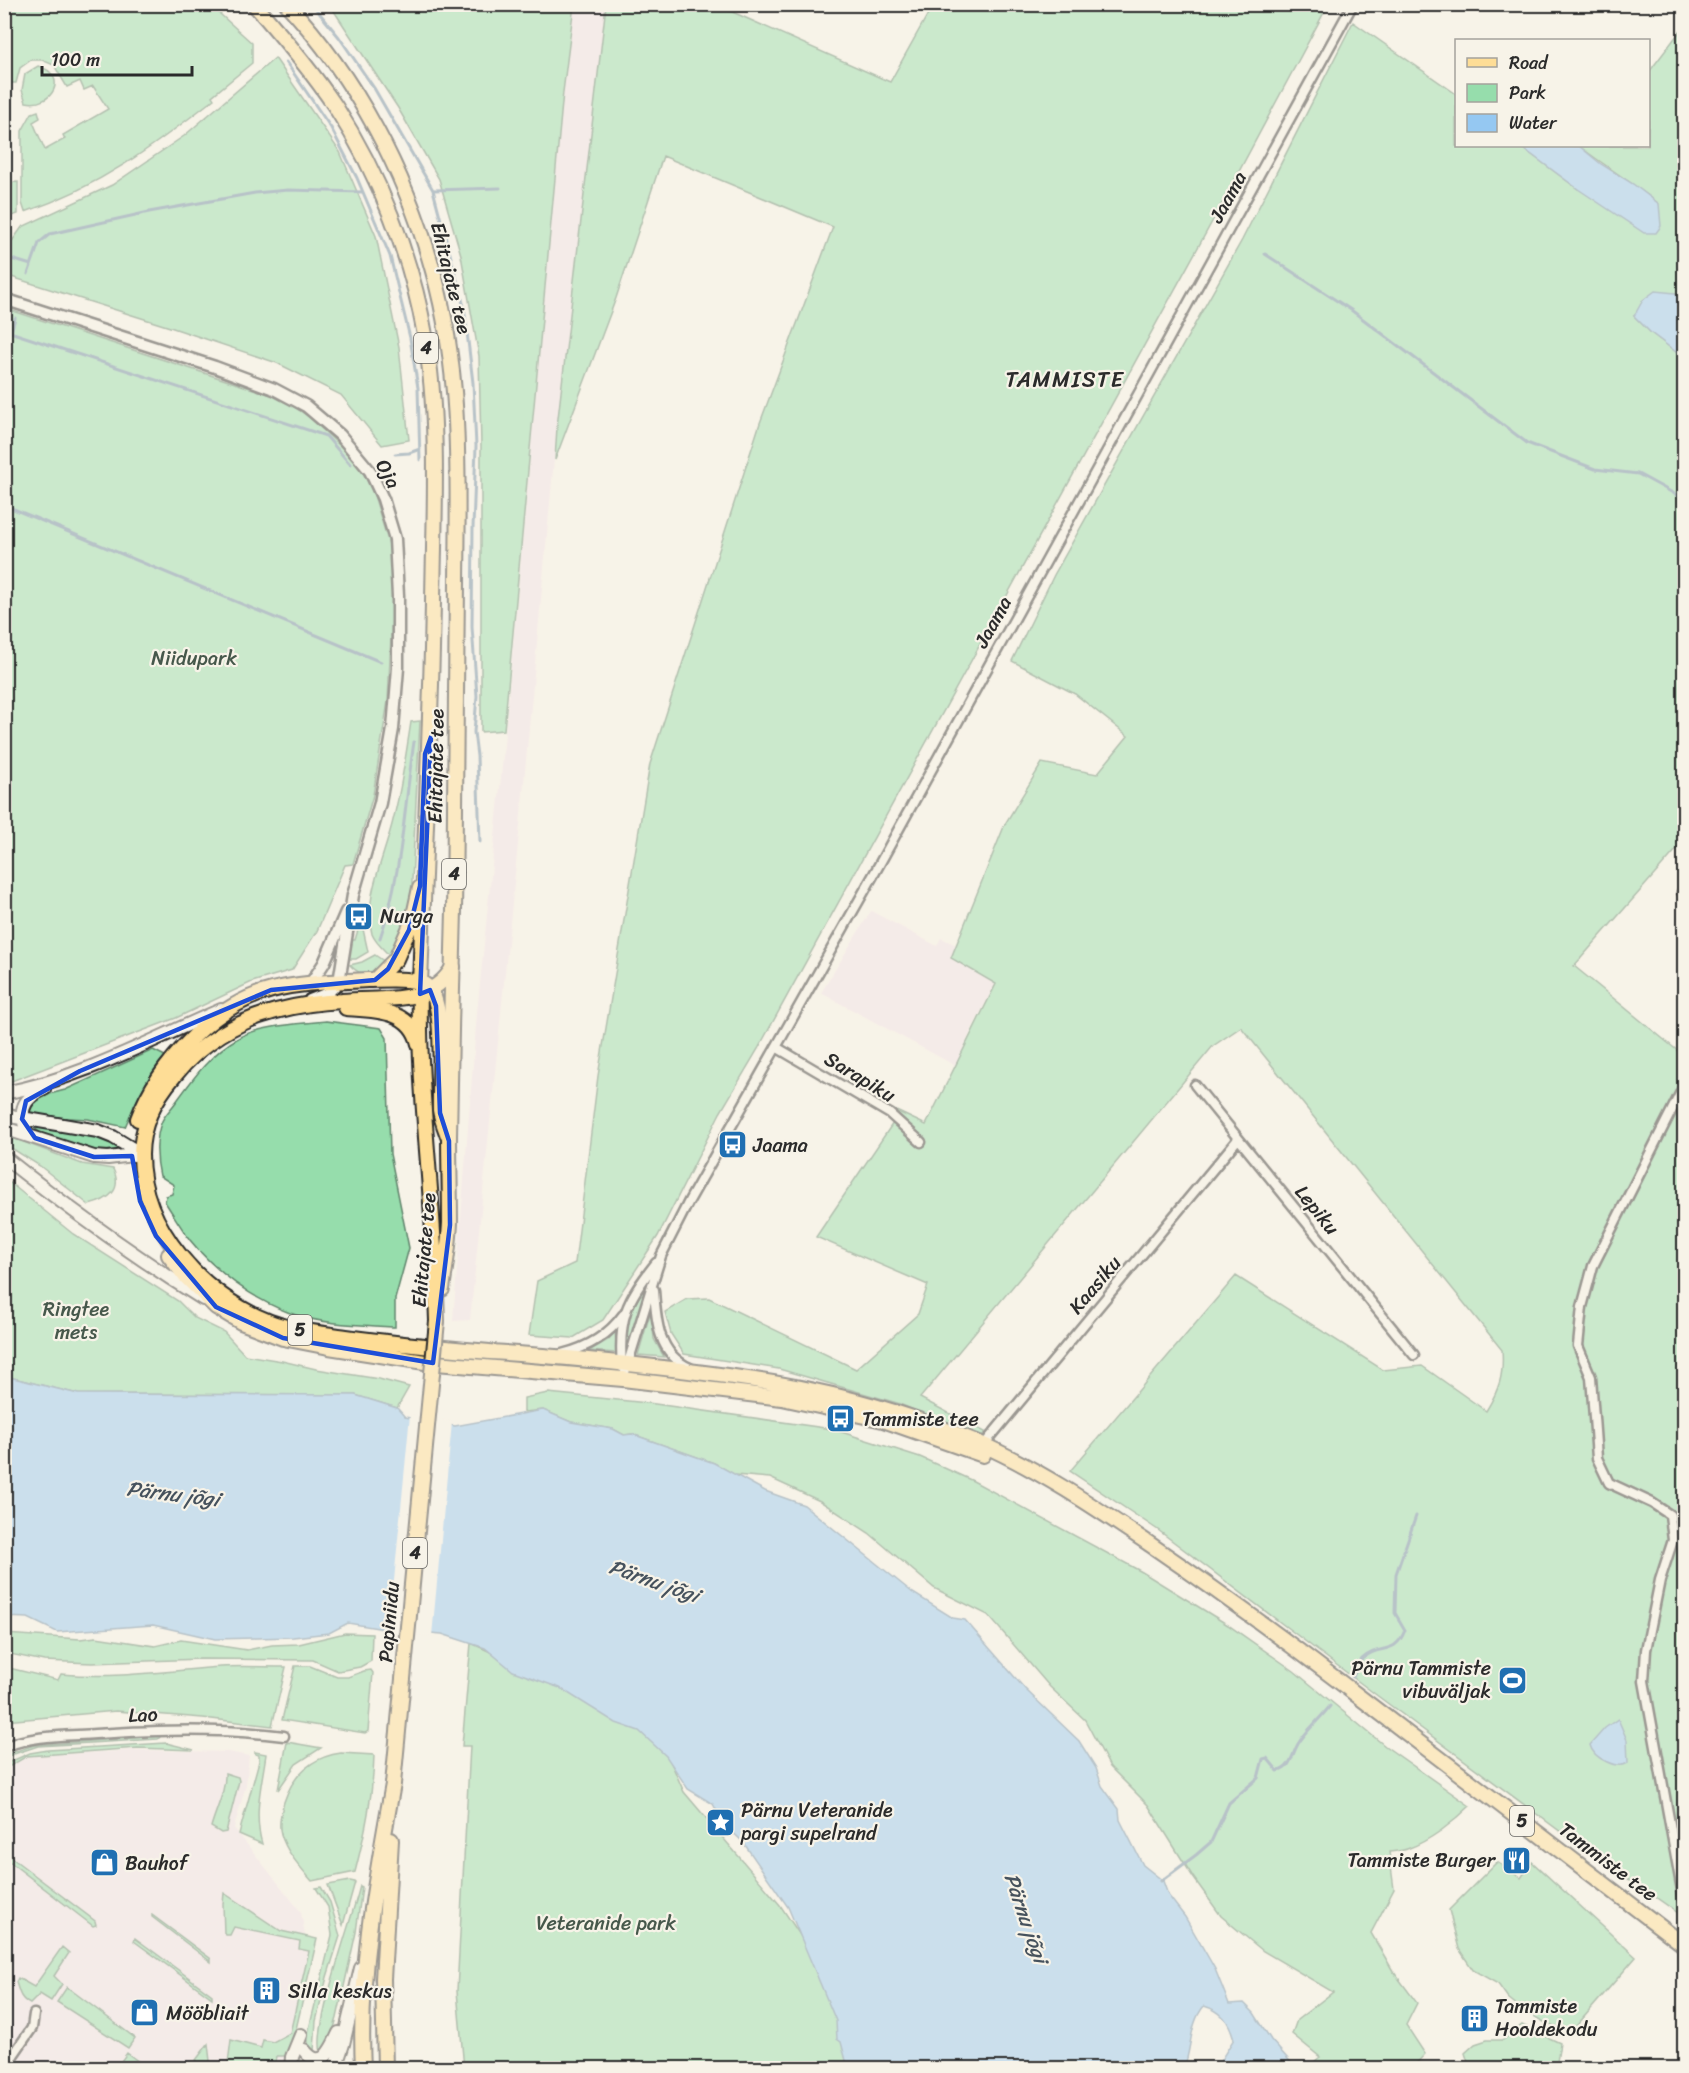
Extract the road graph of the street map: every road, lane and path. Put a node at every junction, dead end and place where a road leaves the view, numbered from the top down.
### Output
1 (254, 4) edge
2 (286, 4) edge
3 (1353, 4) edge
4 (4, 299) edge
5 (431, 737) junction
6 (353, 895) junction
7 (453, 967) junction
8 (375, 980) junction
9 (339, 982) junction
10 (310, 983) junction
11 (424, 988) junction
12 (234, 1004) junction
13 (293, 1007) junction
14 (420, 1047) junction
15 (776, 1047) junction
16 (80, 1071) junction
17 (1195, 1085) dead end
18 (1684, 1086) edge
19 (4, 1093) edge
20 (4, 1115) edge
21 (22, 1119) junction
22 (4, 1128) edge
23 (35, 1138) junction
24 (1238, 1139) junction
25 (449, 1141) junction
26 (921, 1142) dead end
27 (135, 1153) junction
28 (4, 1157) edge
29 (661, 1256) junction
30 (653, 1282) junction
31 (216, 1307) junction
32 (625, 1312) junction
33 (437, 1321) junction
34 (1414, 1355) dead end
35 (554, 1356) junction
36 (626, 1363) junction
37 (702, 1373) junction
38 (623, 1379) junction
39 (980, 1449) junction
40 (284, 1736) dead end
41 (4, 1747) edge
42 (393, 1784) junction
43 (1684, 1901) edge
44 (1684, 1923) edge
45 (1683, 1943) edge
46 (367, 1946) junction
47 (351, 2008) junction
48 (34, 2014) dead end
49 (4, 2047) edge
50 (304, 2050) junction
51 (14, 2054) junction
52 (5, 2068) edge
53 (291, 2068) edge
54 (308, 2068) edge
55 (335, 2068) edge
56 (363, 2068) edge
57 (385, 2068) edge

1 - 5 main road, Ehitajate tee / 4
2 - 7 main road, Ehitajate tee / 4
3 - 15 street, Jaama
4 - 6 street, Oja
5 - 8 main road
5 - 11 main road, Ehitajate tee / 4
6 - 9 street, Oja
6 - 10 street, Oja
7 - 11 main road
7 - 25 main road, Ehitajate tee / 4
8 - 9 main road, 5
8 - 11 main road, 5
9 - 10 main road, 5
9 - 13 street
10 - 12 main road, 5
11 - 13 main road, 5
11 - 14 main road, Ehitajate tee / 4
11 - 25 main road
12 - 16 main road
12 - 27 main road, 5
13 - 14 main road
13 - 27 main road, 5
14 - 33 main road, Ehitajate tee / 4
15 - 26 street, Sarapiku
15 - 29 street, Jaama
16 - 19 main road
16 - 21 main road
17 - 24 street, Lepiku
18 - 43 street
20 - 21 main road
21 - 23 main road
21 - 27 main road
22 - 23 main road
23 - 27 main road
24 - 34 street, Lepiku
24 - 39 street, Kaasiku
25 - 33 main road, Ehitajate tee / 4
27 - 31 main road, 5
27 - 35 main road, Tammiste tee / 5
28 - 31 main road
29 - 30 street, Jaama
29 - 32 street, Jaama
30 - 36 street, Jaama
30 - 37 street, Jaama
31 - 38 main road, Tammiste tee / 5
32 - 35 street, Jaama
32 - 36 street, Jaama
33 - 42 main road, Papiniidu / 4, bridge
35 - 36 main road, Tammiste tee / 5
36 - 37 main road, Tammiste tee / 5
36 - 38 street, Jaama
37 - 39 main road, Tammiste tee / 5
38 - 39 main road, Tammiste tee / 5
39 - 45 main road, Tammiste tee / 5
40 - 41 street, Lao
42 - 46 main road, Papiniidu / 4
42 - 57 main road, Papiniidu / 4
44 - 45 street
46 - 47 main road, Papiniidu
46 - 56 main road, 4
47 - 50 main road
47 - 55 main road, Papiniidu
48 - 51 street
49 - 51 street
50 - 53 main road
50 - 54 main road
51 - 52 street

